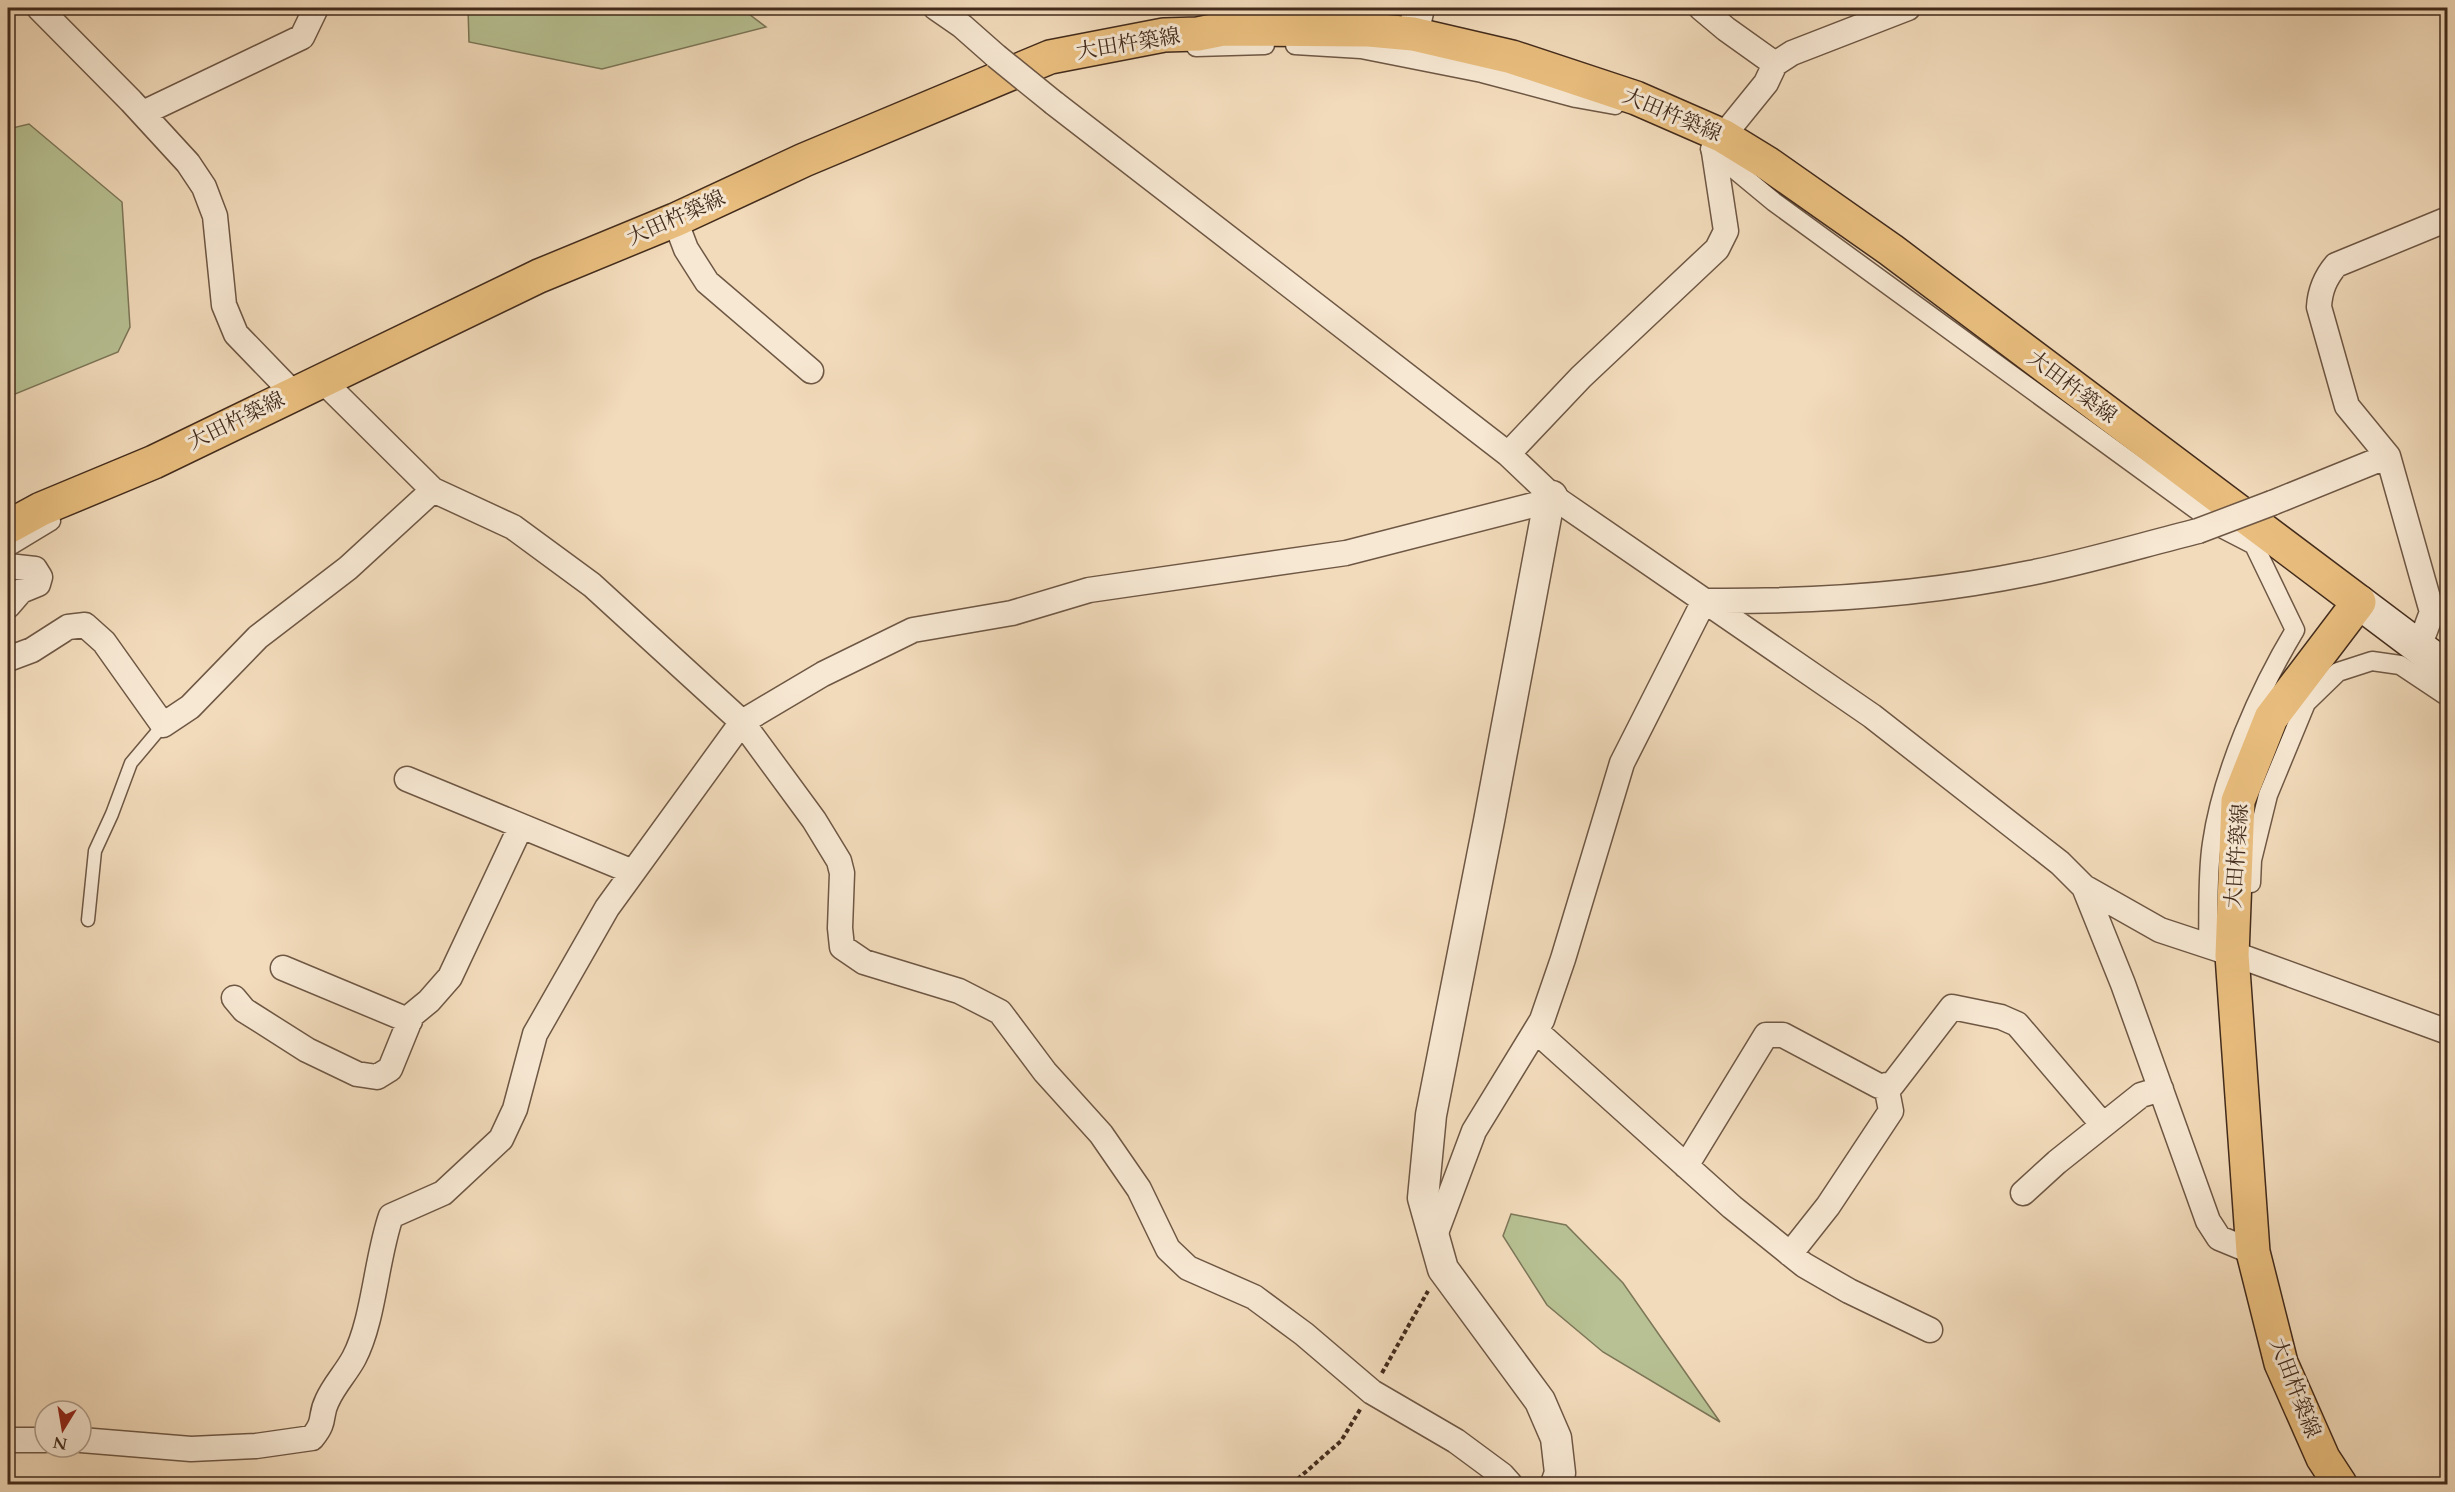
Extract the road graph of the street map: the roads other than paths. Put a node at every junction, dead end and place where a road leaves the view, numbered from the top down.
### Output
1 (39, 8) edge
2 (314, 8) edge
3 (936, 8) edge
4 (1701, 8) edge
5 (1908, 8) edge
6 (961, 17) edge
7 (1416, 21) edge
8 (1775, 64) junction
9 (143, 113) junction
10 (1719, 144) junction
11 (2448, 219) edge
12 (676, 223) junction
13 (811, 371) dead end
14 (313, 388) junction
15 (1508, 454) junction
16 (2388, 456) junction
17 (433, 490) junction
18 (1550, 498) junction
19 (8, 527) edge
20 (8, 547) edge
21 (8, 566) edge
22 (1704, 601) junction
23 (2359, 602) junction
24 (8, 606) edge
25 (2419, 647) junction
26 (8, 659) edge
27 (2448, 669) edge
28 (2448, 697) edge
29 (742, 722) junction
30 (163, 725) junction
31 (407, 779) dead end
32 (521, 826) junction
33 (633, 872) junction
34 (2084, 887) junction
35 (88, 920) dead end
36 (2229, 952) junction
37 (283, 968) dead end
38 (234, 998) dead end
39 (410, 1021) junction
40 (1536, 1031) junction
41 (2448, 1032) edge
42 (1886, 1085) junction
43 (2161, 1089) junction
44 (2103, 1125) junction
45 (1686, 1166) junction
46 (2022, 1193) dead end
47 (1434, 1238) junction
48 (2253, 1252) junction
49 (1790, 1254) junction
50 (1930, 1330) dead end
51 (8, 1440) edge
52 (33, 1440) edge
53 (93, 1441) edge
54 (1510, 1485) edge
55 (1556, 1485) edge
56 (2340, 1485) edge

1 - 9 street
2 - 9 street
3 - 6 street
4 - 8 street
5 - 8 street
6 - 15 street, bridge
7 - 10 main road, 大田杵築線
7 - 12 main road, 大田杵築線
8 - 10 street
9 - 14 street
10 - 12 street
10 - 15 street
10 - 23 main road, 大田杵築線
10 - 36 street
11 - 16 street
12 - 13 street
12 - 14 main road, 大田杵築線
14 - 17 street
14 - 19 main road, 大田杵築線
14 - 20 street
15 - 18 street
16 - 22 street, bridge
16 - 25 street
17 - 29 street
17 - 30 street
18 - 22 street
18 - 29 street
18 - 47 street
21 - 24 street
22 - 34 street
22 - 40 street
23 - 25 main road
23 - 36 main road, 大田杵築線
25 - 27 main road
26 - 30 street
28 - 36 street
29 - 33 street
29 - 54 street
30 - 35 lane
31 - 32 street
32 - 33 street
32 - 39 street
33 - 53 street
34 - 36 street
34 - 43 street
36 - 41 street
36 - 48 main road, 大田杵築線
37 - 39 street
38 - 39 street
40 - 45 street
40 - 47 street
42 - 44 street
42 - 45 street
42 - 49 street
43 - 44 street
43 - 48 street
44 - 46 street
45 - 49 street
47 - 55 street
48 - 56 main road, 大田杵築線
49 - 50 street
51 - 52 street

